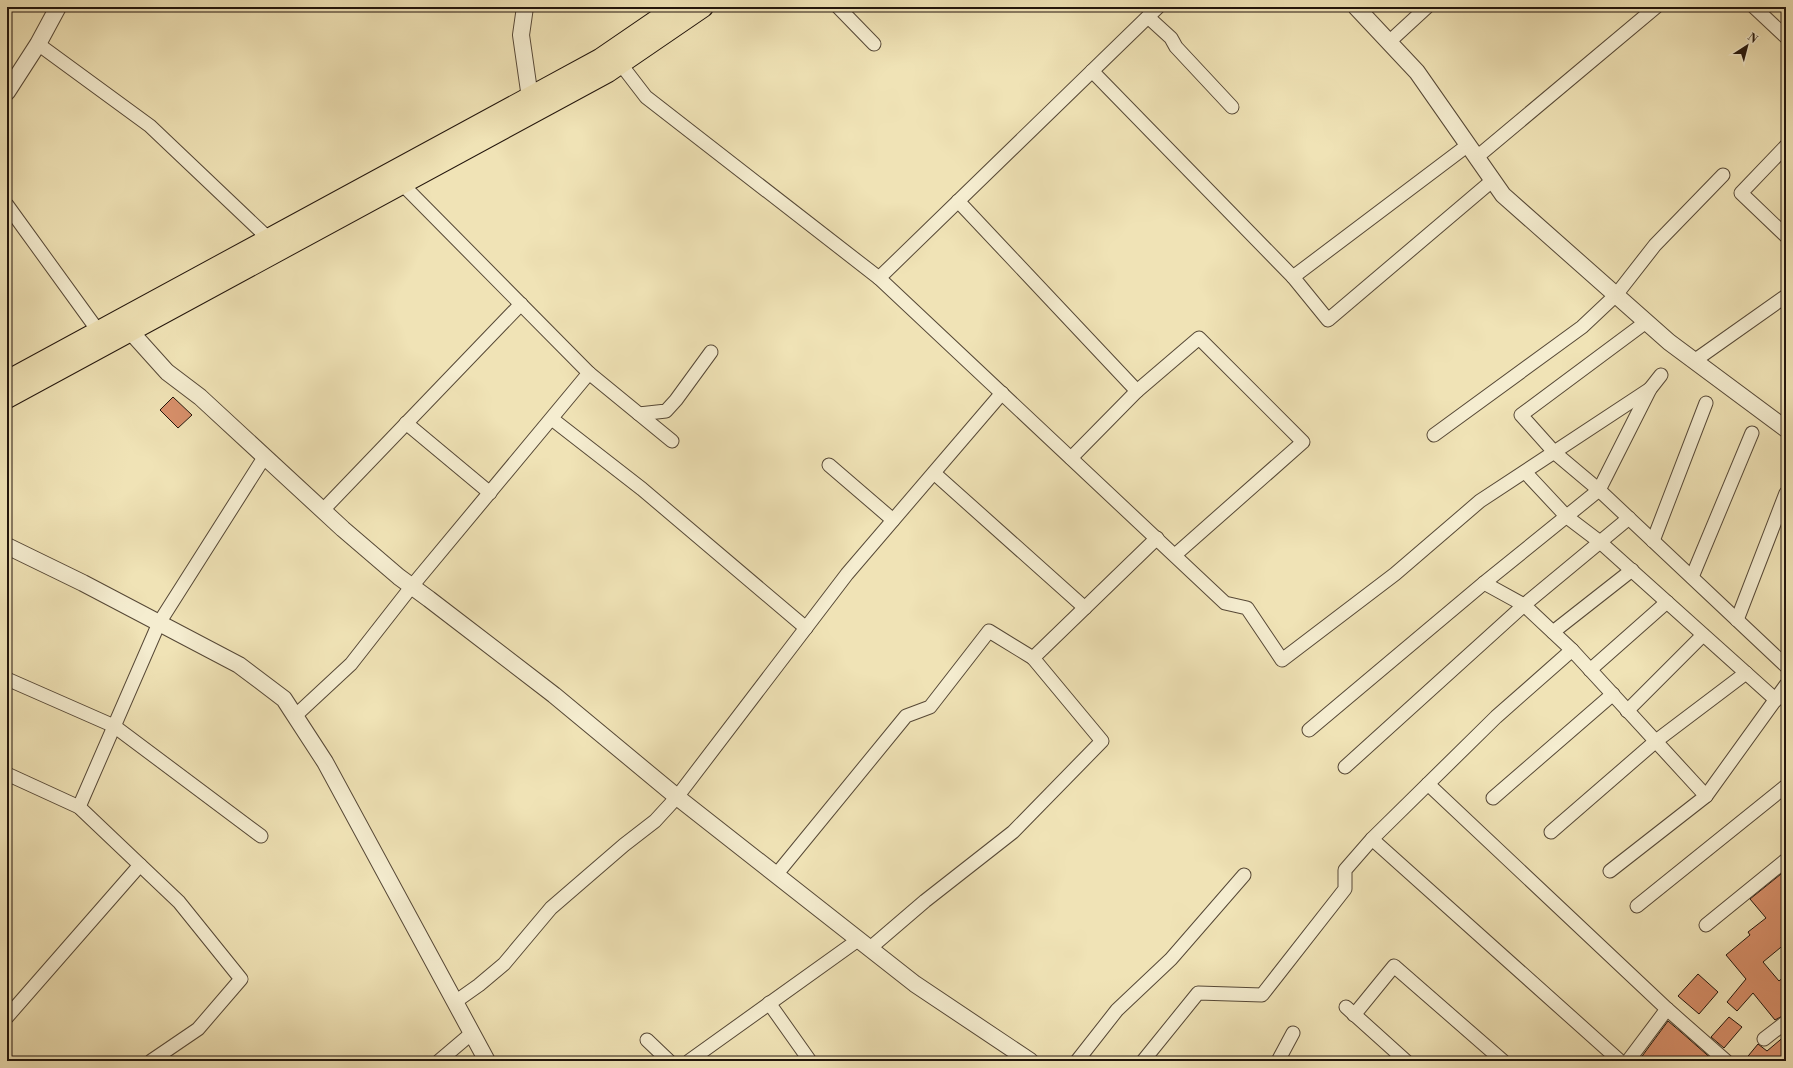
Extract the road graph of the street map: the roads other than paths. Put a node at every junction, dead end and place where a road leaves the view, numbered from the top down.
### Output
1 (58, 7) edge
2 (525, 7) edge
3 (676, 7) edge
4 (703, 7) edge
5 (838, 7) edge
6 (1158, 7) edge
7 (1356, 7) edge
8 (1427, 7) edge
9 (1656, 7) edge
10 (1754, 7) edge
11 (1148, 16) junction
12 (1786, 37) edge
13 (1389, 42) junction
14 (38, 44) junction
15 (874, 44) dead end
16 (615, 58) junction
17 (1092, 71) junction
18 (7, 92) edge
19 (532, 105) junction
20 (1232, 107) dead end
21 (1786, 146) edge
22 (1473, 151) junction
23 (1722, 175) dead end
24 (1493, 180) junction
25 (402, 184) junction
26 (958, 201) junction
27 (7, 205) edge
28 (1786, 236) edge
29 (269, 239) junction
30 (1293, 277) junction
31 (879, 278) junction
32 (1616, 295) junction
33 (1786, 296) edge
34 (521, 304) junction
35 (1646, 322) junction
36 (127, 325) junction
37 (99, 332) junction
38 (711, 352) dead end
39 (1694, 361) junction
40 (589, 373) junction
41 (1661, 375) dead end
42 (7, 381) edge
43 (1650, 389) junction
44 (1137, 391) junction
45 (1002, 393) junction
46 (7, 398) edge
47 (1706, 403) dead end
48 (639, 414) junction
49 (552, 418) junction
50 (406, 423) junction
51 (1786, 429) edge
52 (1752, 433) dead end
53 (1434, 435) dead end
54 (672, 441) dead end
55 (1555, 453) junction
56 (265, 456) junction
57 (1071, 458) junction
58 (829, 465) dead end
59 (1525, 472) junction
60 (934, 473) junction
61 (1599, 490) junction
62 (490, 493) junction
63 (1786, 493) edge
64 (323, 510) junction
65 (1567, 517) junction
66 (1629, 518) junction
67 (893, 520) junction
68 (1157, 538) junction
69 (1653, 541) junction
70 (1600, 542) junction
71 (7, 546) edge
72 (1175, 555) junction
73 (1632, 570) junction
74 (1692, 577) junction
75 (1484, 583) junction
76 (412, 586) junction
77 (1667, 602) junction
78 (1524, 605) junction
79 (1085, 608) junction
80 (1737, 620) junction
81 (159, 623) junction
82 (806, 628) junction
83 (1553, 632) junction
84 (1703, 635) junction
85 (1572, 650) junction
86 (1033, 658) junction
87 (1786, 666) edge
88 (1590, 670) junction
89 (1746, 673) junction
90 (7, 679) edge
91 (1786, 685) edge
92 (1613, 694) junction
93 (1776, 700) junction
94 (1627, 711) junction
95 (295, 716) junction
96 (114, 726) junction
97 (1309, 730) dead end
98 (1656, 741) junction
99 (1345, 767) dead end
100 (7, 774) edge
101 (1428, 784) junction
102 (1786, 786) edge
103 (677, 796) junction
104 (1706, 796) junction
105 (1493, 798) dead end
106 (79, 807) junction
107 (1551, 832) dead end
108 (261, 836) dead end
109 (1372, 839) junction
110 (1786, 860) edge
111 (140, 865) junction
112 (1610, 871) dead end
113 (776, 875) junction
114 (1244, 875) dead end
115 (1637, 906) dead end
116 (1706, 925) dead end
117 (863, 944) junction
118 (455, 1002) junction
119 (769, 1003) junction
120 (1668, 1009) junction
121 (7, 1017) edge
122 (1786, 1022) edge
123 (472, 1033) junction
124 (1294, 1033) dead end
125 (1764, 1039) dead end
126 (647, 1040) dead end
127 (151, 1061) edge
128 (439, 1061) edge
129 (487, 1061) edge
130 (669, 1061) edge
131 (689, 1061) edge
132 (810, 1061) edge
133 (1030, 1061) edge
134 (1077, 1061) edge
135 (1143, 1061) edge
136 (1278, 1061) edge
137 (1406, 1061) edge
138 (1503, 1061) edge
139 (1620, 1061) edge
140 (1628, 1061) edge
141 (1726, 1061) edge

1 - 14 street
2 - 19 street
3 - 16 main road
4 - 16 main road
5 - 15 street
6 - 11 street
7 - 13 street
8 - 13 street
9 - 22 street
10 - 12 street
11 - 17 street
11 - 20 street
13 - 22 street
14 - 18 street
14 - 29 street
16 - 19 main road
16 - 31 street
17 - 26 street
17 - 30 street
19 - 25 main road
19 - 29 main road
21 - 28 street
22 - 24 street
22 - 30 street
23 - 32 street
24 - 30 street
24 - 32 street
25 - 34 street
25 - 36 main road
26 - 31 street
26 - 44 street
27 - 37 street
29 - 36 main road
31 - 45 street
32 - 35 street
32 - 53 street
33 - 39 street
34 - 40 street
34 - 50 street
35 - 39 street
35 - 55 street
36 - 37 main road
36 - 46 main road
36 - 56 street
37 - 42 main road
38 - 48 street
39 - 51 street
40 - 48 street
40 - 49 street
41 - 43 street
43 - 55 street
43 - 61 street
44 - 57 street
44 - 72 street
45 - 57 street
45 - 60 street
47 - 69 street
48 - 54 street
49 - 62 street
49 - 82 street
50 - 62 street
50 - 64 street
52 - 74 street
55 - 59 street
55 - 61 street
56 - 64 street
56 - 81 street
57 - 68 street
58 - 67 street
59 - 65 street
59 - 72 street
60 - 67 street
60 - 79 street
61 - 65 street
61 - 66 street
62 - 76 street
63 - 80 street
64 - 76 street
65 - 70 street
65 - 75 street
66 - 69 street
66 - 70 street
67 - 82 street
68 - 72 street
68 - 79 street
69 - 74 street
70 - 73 street
70 - 78 street
71 - 81 street
73 - 77 street
73 - 83 street
74 - 80 street
75 - 78 street
75 - 97 street
76 - 95 street
76 - 103 street
77 - 84 street
77 - 88 street
78 - 83 street
78 - 99 street
79 - 86 street
80 - 87 street
81 - 95 street
81 - 96 street
82 - 103 street
83 - 85 street
84 - 89 street
84 - 94 street
85 - 88 street
85 - 101 street
86 - 113 street
86 - 117 street
88 - 92 street
89 - 93 street
89 - 98 street
90 - 96 street
91 - 93 street
92 - 94 street
92 - 105 street
93 - 104 street
94 - 98 street
95 - 118 street
96 - 106 street
96 - 108 street
98 - 104 street
98 - 107 street
100 - 106 street
101 - 109 street
101 - 120 street
102 - 115 street
103 - 113 street
103 - 118 street
104 - 112 street
106 - 111 street
109 - 135 street
109 - 139 street
110 - 116 street
111 - 121 street
111 - 127 street
113 - 117 street
114 - 134 street
117 - 119 street
117 - 133 street
118 - 123 street
119 - 131 street
119 - 132 street
120 - 140 street
120 - 141 street
122 - 125 street
123 - 128 street
123 - 129 street
124 - 136 street
126 - 130 street
137 - 138 street

